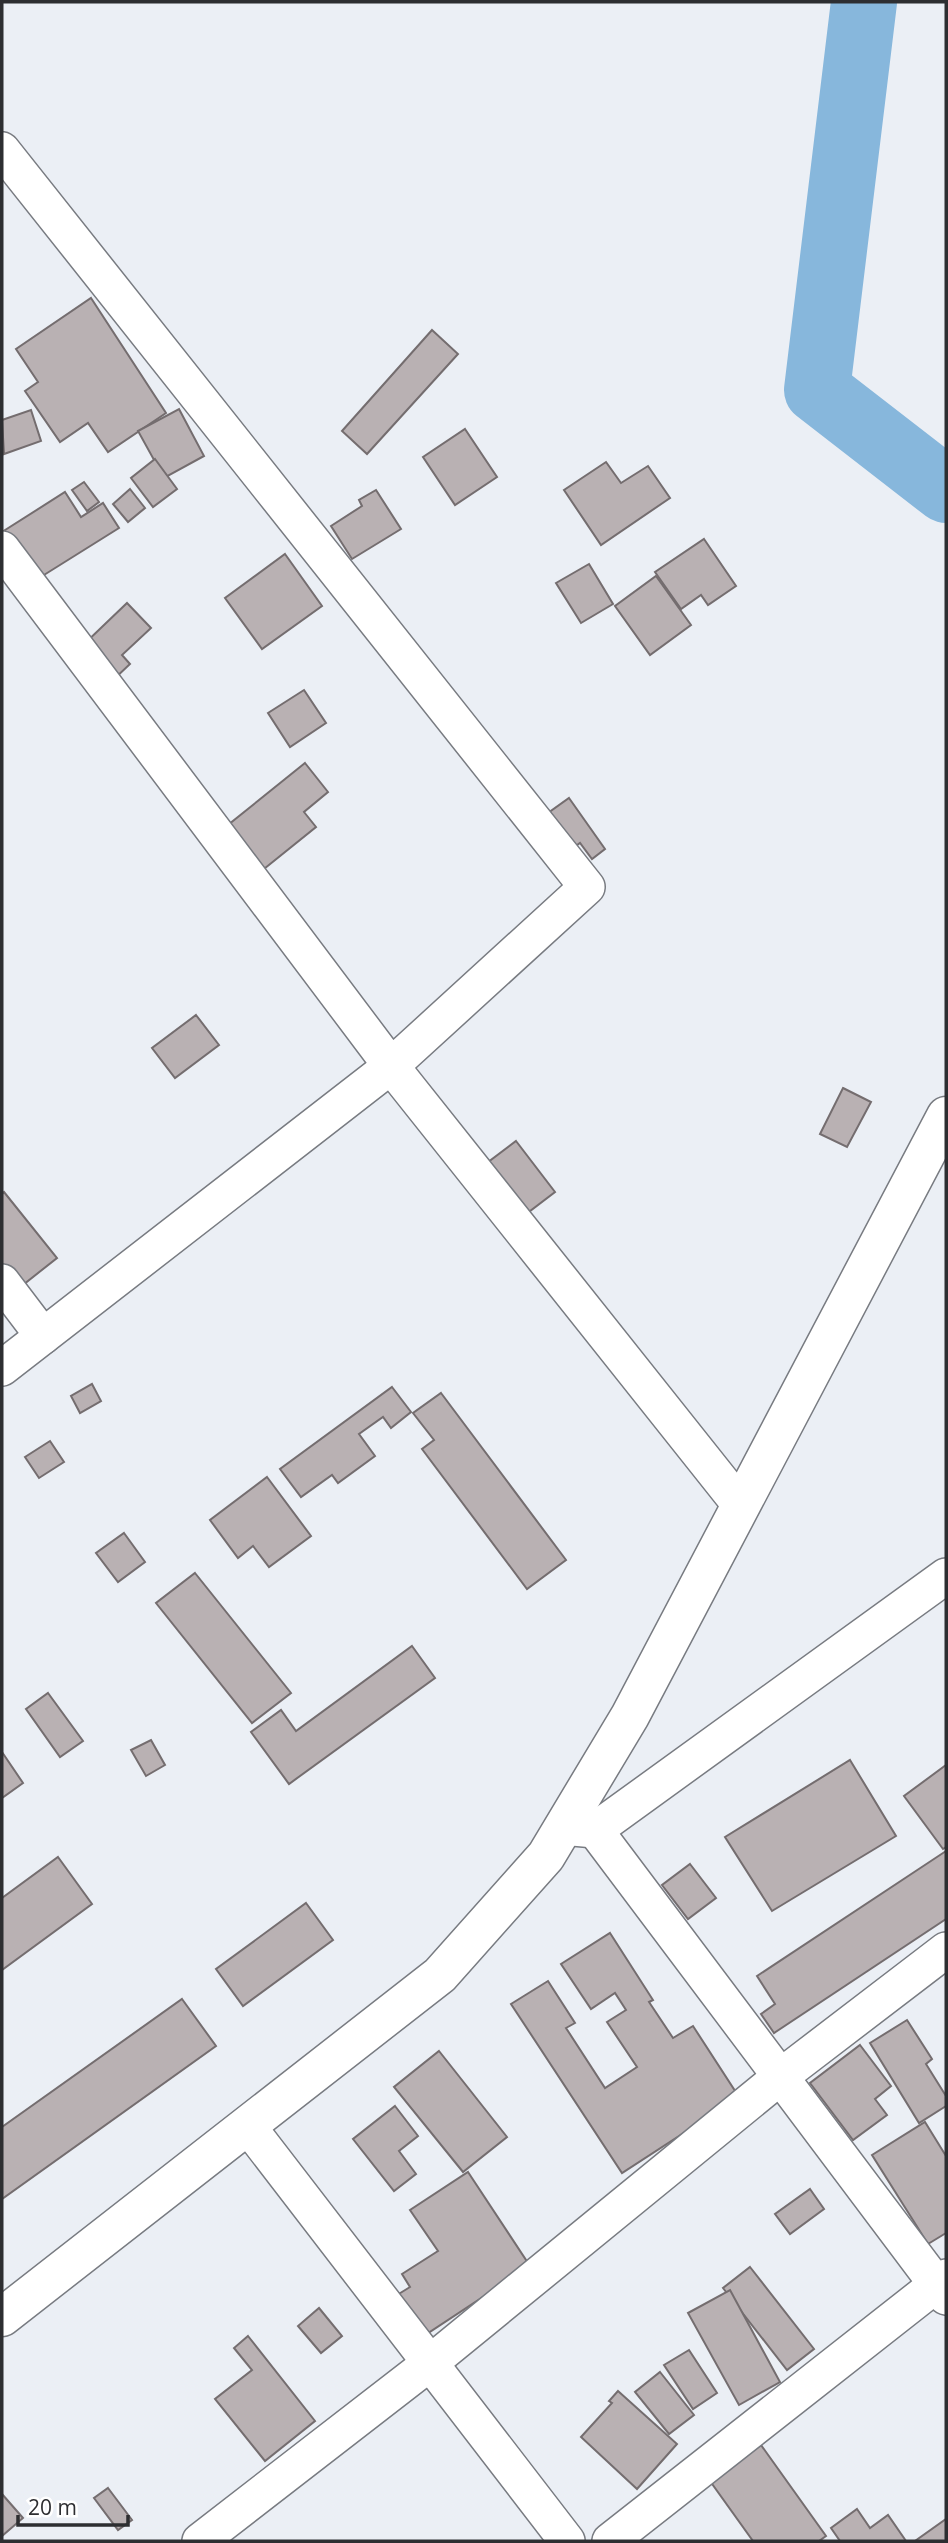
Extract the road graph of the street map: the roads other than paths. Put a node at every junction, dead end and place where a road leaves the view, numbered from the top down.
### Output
1 (2, 150) edge
2 (2, 549) edge
3 (391, 1066) junction
4 (946, 1116) edge
5 (2, 1282) edge
6 (43, 1336) junction
7 (2, 1368) edge
8 (741, 1506) junction
9 (946, 1576) edge
10 (579, 1829) junction
11 (946, 1950) edge
12 (780, 2077) junction
13 (247, 2125) junction
14 (943, 2286) edge
15 (2, 2317) edge
16 (430, 2363) junction
17 (200, 2541) edge
18 (567, 2541) edge
19 (610, 2541) edge

1 - 3 street
2 - 3 street
3 - 6 street
3 - 8 street
4 - 8 main road
5 - 6 street
6 - 7 street
8 - 10 main road
9 - 10 street
10 - 12 street
10 - 13 main road
11 - 12 street
12 - 14 street
12 - 16 street
13 - 15 main road
13 - 16 street
14 - 19 street
16 - 17 street
16 - 18 street

